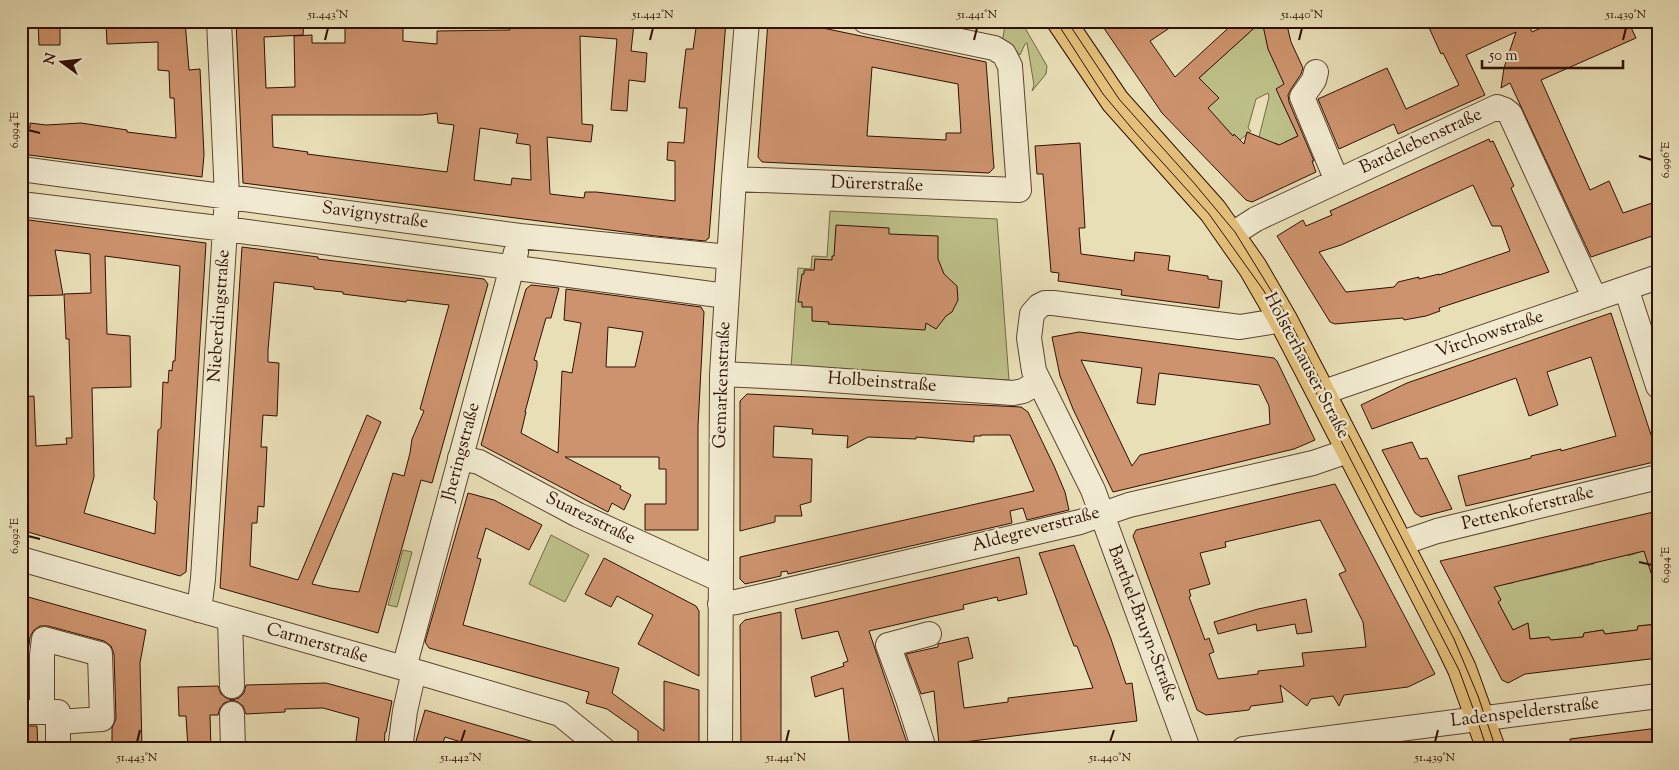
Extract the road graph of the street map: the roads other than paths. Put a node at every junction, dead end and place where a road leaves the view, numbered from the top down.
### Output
1 (219, 21) edge
2 (747, 21) edge
3 (865, 21) edge
4 (1061, 21) edge
5 (1316, 72) dead end
6 (21, 169) edge
7 (734, 179) junction
8 (1337, 181) junction
9 (227, 197) junction
10 (21, 204) edge
11 (226, 229) junction
12 (1231, 235) junction
13 (520, 236) junction
14 (729, 257) junction
15 (513, 268) junction
16 (1658, 277) edge
17 (1626, 288) junction
18 (726, 296) junction
19 (1594, 299) junction
20 (1284, 320) junction
21 (722, 374) junction
22 (1039, 382) junction
23 (1658, 386) edge
24 (1321, 392) junction
25 (1351, 450) junction
26 (460, 458) junction
27 (1658, 477) edge
28 (1102, 514) junction
29 (1399, 544) junction
30 (21, 559) edge
31 (720, 580) junction
32 (720, 604) junction
33 (199, 610) junction
34 (230, 619) junction
35 (929, 634) dead end
36 (409, 670) junction
37 (232, 686) dead end
38 (1658, 696) edge
39 (232, 714) dead end
40 (40, 715) edge
41 (1480, 718) junction
42 (58, 749) edge
43 (233, 749) edge
44 (400, 749) edge
45 (603, 749) edge
46 (720, 749) edge
47 (924, 749) edge
48 (1188, 749) edge
49 (1244, 749) edge
50 (1491, 749) edge

1 - 9 street, Nieberdingstraße
2 - 7 street, Gemarkenstraße
3 - 7 street, Dürerstraße
4 - 12 main road, Holsterhauser Straße
5 - 8 street
6 - 9 street, Savignystraße
7 - 14 street, Gemarkenstraße
8 - 12 street, Bardelebenstraße
8 - 19 street, Bardelebenstraße
9 - 11 street, Nieberdingstraße
9 - 13 street, Savignystraße
10 - 11 street, Savignystraße
11 - 15 street, Savignystraße
11 - 33 street, Nieberdingstraße
12 - 20 main road, Holsterhauser Straße
13 - 14 street, Savignystraße
13 - 15 street, Jheringstraße
14 - 18 street, Gemarkenstraße
15 - 18 street, Savignystraße
15 - 26 street, Jheringstraße
16 - 17 street, Virchowstraße
17 - 19 street, Virchowstraße
17 - 23 street
18 - 21 street, Gemarkenstraße
19 - 24 street, Virchowstraße
20 - 22 street, Barthel-Bruyn-Straße
20 - 24 main road, Holsterhauser Straße
21 - 22 street, Holbeinstraße
21 - 31 street, Gemarkenstraße
22 - 28 street, Barthel-Bruyn-Straße
24 - 25 main road, Holsterhauser Straße
25 - 28 street, Aldegreverstraße
25 - 29 main road, Holsterhauser Straße
26 - 31 street, Suarezstraße
26 - 36 street, Jheringstraße
27 - 29 street, Pettenkoferstraße
28 - 32 street, Aldegreverstraße
28 - 48 street, Barthel-Bruyn-Straße
29 - 41 main road, Holsterhauser Straße
30 - 33 street, Carmerstraße
31 - 32 street, Gemarkenstraße
32 - 46 street, Gemarkenstraße
33 - 34 street, Carmerstraße
34 - 36 street, Carmerstraße
34 - 37 street
35 - 47 street
36 - 44 street, Jheringstraße
36 - 45 street, Carmerstraße
38 - 41 street, Ladenspelderstraße
39 - 43 street
40 - 42 street
41 - 49 street, Ladenspelderstraße
41 - 50 main road, Holsterhauser Straße

